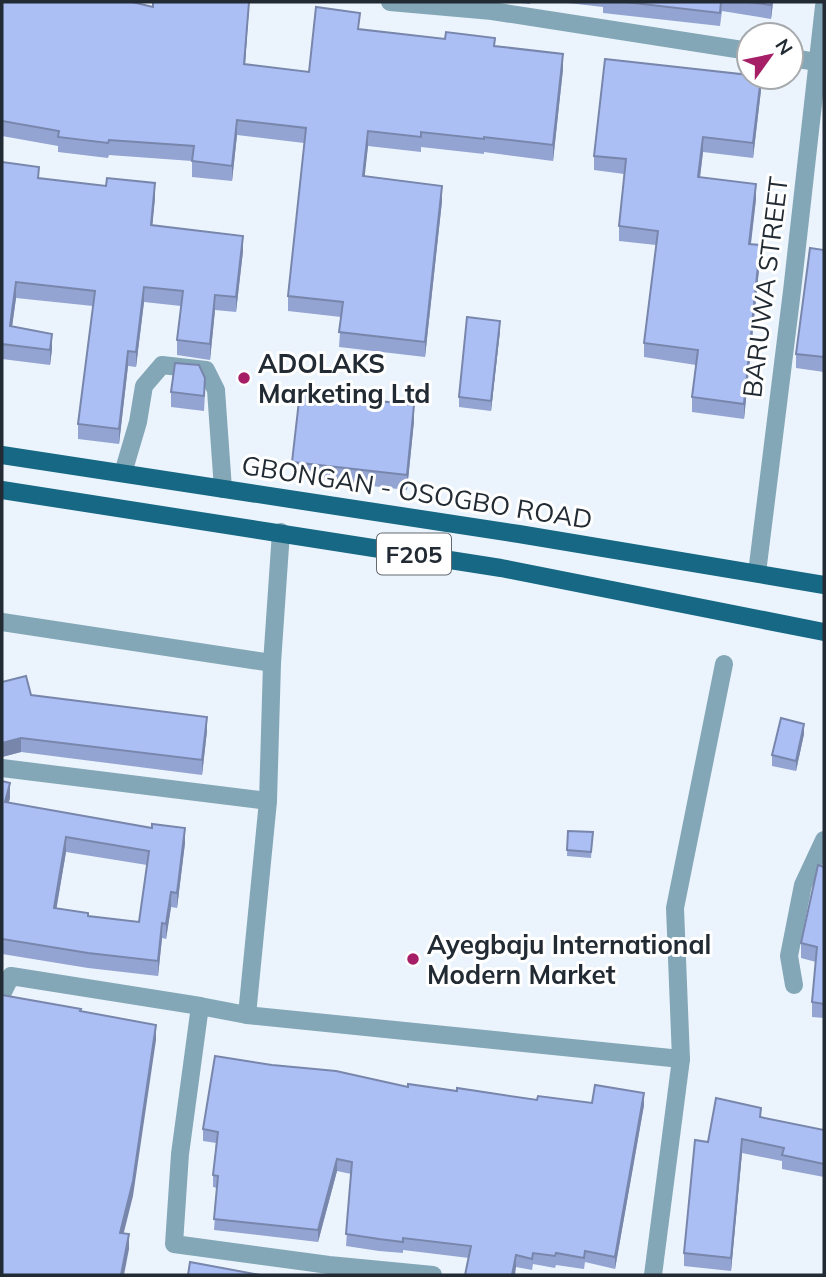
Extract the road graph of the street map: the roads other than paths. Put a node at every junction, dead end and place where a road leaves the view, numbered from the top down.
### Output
1 (390, 2) edge
2 (824, 6) edge
3 (735, 49) edge
4 (820, 62) edge
5 (2, 455) edge
6 (123, 473) junction
7 (223, 489) junction
8 (2, 490) edge
9 (281, 533) junction
10 (757, 573) junction
11 (824, 585) edge
12 (2, 622) edge
13 (824, 632) edge
14 (272, 663) junction
15 (724, 664) dead end
16 (2, 768) edge
17 (268, 801) junction
18 (824, 840) edge
19 (794, 985) dead end
20 (2, 994) edge
21 (200, 1006) junction
22 (247, 1015) junction
23 (681, 1059) junction
24 (328, 1270) edge
25 (433, 1275) edge
26 (653, 1275) edge

1 - 3 street
2 - 4 street, BARUWA STREET
4 - 10 street, BARUWA STREET
5 - 6 main road, GBONGAN - OSOGBO ROAD / F205
6 - 7 main road, GBONGAN - OSOGBO ROAD / F205
6 - 7 street
7 - 10 main road, GBONGAN - OSOGBO ROAD / F205
8 - 9 main road, F205
9 - 13 main road, F205
9 - 14 street
10 - 11 main road, GBONGAN - OSOGBO ROAD / F205
12 - 14 street
14 - 17 street
15 - 23 street
16 - 17 street
17 - 22 street
18 - 19 street
20 - 21 street
21 - 22 street
21 - 24 street
22 - 23 street
23 - 26 street
24 - 25 street

